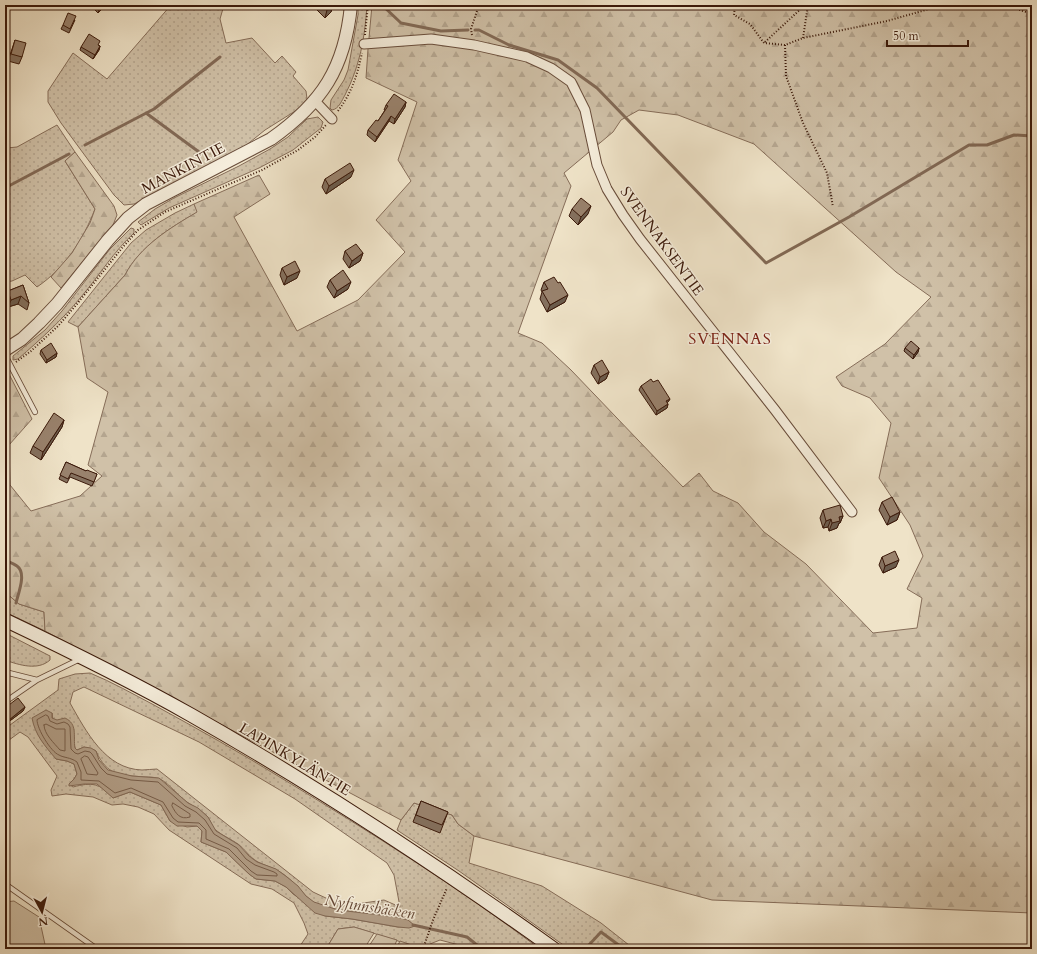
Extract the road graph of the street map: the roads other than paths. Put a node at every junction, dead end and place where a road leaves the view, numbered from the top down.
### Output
1 (351, 5) edge
2 (364, 44) road end
3 (315, 101) junction
4 (332, 119) dead end
5 (5, 350) edge
6 (5, 355) edge
7 (36, 412) dead end
8 (852, 512) dead end
9 (5, 620) edge
10 (82, 658) junction
11 (5, 672) edge
12 (37, 680) junction
13 (5, 695) edge
14 (11, 698) junction
15 (5, 702) edge
16 (5, 884) edge
17 (97, 949) edge
18 (554, 949) edge

1 - 3 street, MANKINTIE
2 - 8 street, SVENNAKSENTIE
3 - 4 street
3 - 5 street, MANKINTIE
6 - 7 lane
9 - 10 main road, LAPINKYLÄNTIE
10 - 12 lane
10 - 18 main road, LAPINKYLÄNTIE
11 - 12 lane
12 - 14 lane
13 - 14 lane
14 - 15 lane
16 - 17 lane

